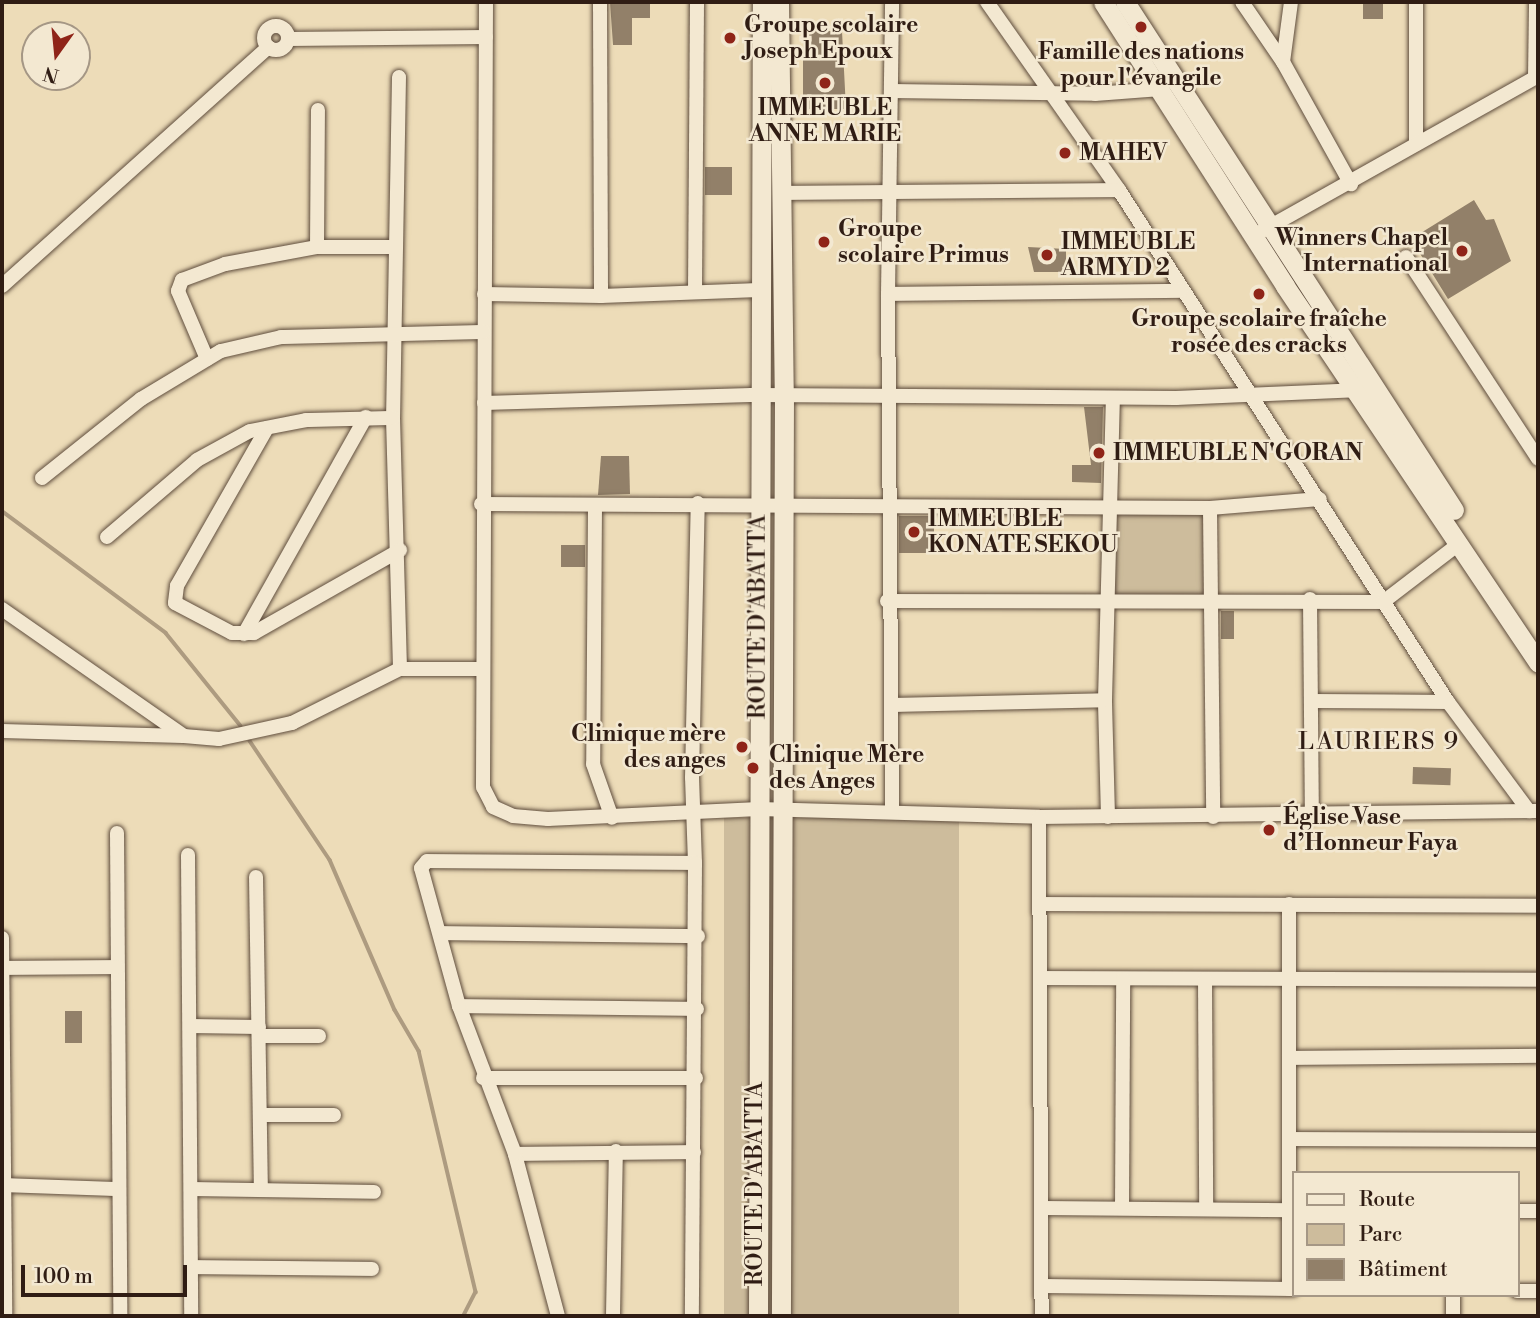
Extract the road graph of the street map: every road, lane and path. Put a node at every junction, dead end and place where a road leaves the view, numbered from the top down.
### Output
1 (486, 2) edge
2 (600, 2) edge
3 (697, 2) edge
4 (762, 2) edge
5 (779, 2) edge
6 (892, 2) edge
7 (987, 2) edge
8 (1103, 2) edge
9 (1125, 2) edge
10 (1242, 2) edge
11 (1292, 2) edge
12 (1416, 2) edge
13 (1536, 2) edge
14 (486, 37) junction
15 (1283, 62) junction
16 (398, 77) dead end
17 (1536, 77) edge
18 (1161, 89) junction
19 (891, 91) junction
20 (1047, 94) junction
21 (318, 110) dead end
22 (1416, 144) junction
23 (1351, 184) junction
24 (1119, 190) junction
25 (782, 193) junction
26 (888, 193) junction
27 (1262, 231) junction
28 (317, 247) junction
29 (393, 247) junction
30 (1406, 257) dead end
31 (2, 286) edge
32 (695, 290) junction
33 (759, 290) junction
34 (1181, 291) junction
35 (484, 294) junction
36 (888, 294) junction
37 (601, 296) junction
38 (484, 332) junction
39 (394, 334) junction
40 (207, 359) junction
41 (1367, 389) junction
42 (759, 394) junction
43 (784, 394) junction
44 (1247, 396) junction
45 (889, 399) junction
46 (1113, 399) junction
47 (484, 403) junction
48 (366, 417) junction
49 (393, 418) junction
50 (267, 428) junction
51 (1538, 459) edge
52 (42, 478) dead end
53 (1320, 499) junction
54 (760, 502) junction
55 (782, 502) junction
56 (698, 503) junction
57 (887, 503) junction
58 (481, 504) junction
59 (1112, 505) junction
60 (595, 506) junction
61 (1210, 508) junction
62 (107, 537) dead end
63 (1460, 543) junction
64 (400, 550) junction
65 (1310, 599) junction
66 (887, 601) junction
67 (1212, 602) junction
68 (1383, 602) junction
69 (1108, 603) junction
70 (2, 608) edge
71 (244, 634) junction
72 (1538, 639) edge
73 (1538, 663) edge
74 (400, 669) junction
75 (483, 669) junction
76 (1105, 700) junction
77 (1311, 701) junction
78 (1448, 702) junction
79 (892, 705) junction
80 (2, 731) edge
81 (184, 736) junction
82 (759, 808) junction
83 (783, 809) junction
84 (693, 810) junction
85 (1534, 811) edge
86 (892, 813) junction
87 (1312, 816) junction
88 (1039, 817) junction
89 (1108, 817) junction
90 (1213, 817) junction
91 (612, 818) junction
92 (117, 834) dead end
93 (188, 855) dead end
94 (695, 863) junction
95 (256, 877) dead end
96 (1041, 904) junction
97 (1289, 904) junction
98 (1538, 906) edge
99 (440, 933) junction
100 (698, 936) junction
101 (2, 937) edge
102 (117, 967) junction
103 (3, 968) edge
104 (1041, 978) junction
105 (1289, 978) junction
106 (1123, 979) junction
107 (1205, 979) junction
108 (1538, 980) edge
109 (459, 1006) junction
110 (697, 1009) junction
111 (190, 1026) junction
112 (259, 1031) junction
113 (319, 1035) dead end
114 (1538, 1056) edge
115 (1289, 1058) junction
116 (483, 1078) junction
117 (696, 1079) junction
118 (260, 1115) junction
119 (334, 1115) dead end
120 (1289, 1139) junction
121 (1538, 1140) edge
122 (616, 1151) junction
123 (694, 1152) junction
124 (515, 1154) junction
125 (4, 1185) edge
126 (116, 1189) junction
127 (191, 1189) junction
128 (261, 1190) junction
129 (374, 1192) dead end
130 (1043, 1208) junction
131 (1122, 1208) junction
132 (1206, 1208) junction
133 (1291, 1210) edge
134 (1519, 1211) edge
135 (1538, 1211) edge
136 (191, 1267) junction
137 (372, 1269) dead end
138 (1043, 1286) junction
139 (1291, 1289) edge
140 (1519, 1291) edge
141 (1538, 1291) edge
142 (1453, 1297) edge
143 (5, 1316) edge
144 (120, 1316) edge
145 (191, 1316) edge
146 (558, 1316) edge
147 (613, 1316) edge
148 (692, 1316) edge
149 (758, 1316) edge
150 (781, 1316) edge
151 (1042, 1316) edge
152 (1453, 1316) edge

1 - 14 street
2 - 37 street
3 - 32 street
4 - 33 street, ROUTE D'ABATTA
5 - 25 street, ROUTE D'ABATTA
6 - 19 street
7 - 20 street
8 - 18 street
9 - 27 street
10 - 15 street
11 - 15 street
12 - 22 street
13 - 17 street
14 - 31 street
14 - 35 street
15 - 23 street
16 - 29 street
17 - 22 street
18 - 20 street
18 - 27 street
19 - 20 street
19 - 26 street
20 - 24 street
21 - 28 street
22 - 23 street
23 - 27 street
24 - 26 street
24 - 34 street
25 - 26 street
25 - 43 street, ROUTE D'ABATTA
26 - 36 street
27 - 41 street
28 - 29 street
28 - 40 street
29 - 39 street
30 - 51 street
32 - 33 street
32 - 37 street
33 - 42 street, ROUTE D'ABATTA
34 - 36 street
34 - 44 street
35 - 37 street
35 - 38 street
36 - 45 street
38 - 39 street
38 - 47 street
39 - 40 street
39 - 49 street
40 - 52 street
41 - 44 street
41 - 63 street
41 - 72 street
42 - 43 street
42 - 47 street
42 - 54 street, ROUTE D'ABATTA
43 - 45 street
43 - 55 street, ROUTE D'ABATTA
44 - 46 street
44 - 53 street
45 - 46 street
45 - 57 street
46 - 59 street
47 - 58 street
48 - 49 street
48 - 50 street
48 - 71 street
49 - 64 street
50 - 62 street
50 - 71 street
53 - 61 street
53 - 68 street
54 - 55 street
54 - 56 street
54 - 82 street, ROUTE D'ABATTA
55 - 57 street
55 - 83 street, ROUTE D'ABATTA
56 - 60 street
56 - 84 street
57 - 59 street
57 - 66 street
58 - 60 street
58 - 75 street
59 - 61 street
59 - 69 street
60 - 91 street
61 - 67 street
63 - 68 street
63 - 73 street
64 - 71 street
64 - 74 street
65 - 67 street
65 - 68 street
65 - 77 street
66 - 69 street
66 - 79 street
67 - 69 street
67 - 90 street
68 - 78 street
69 - 76 street
70 - 81 street
74 - 75 street
74 - 81 street
75 - 91 street
76 - 79 street
76 - 89 street
77 - 78 street
77 - 87 street
78 - 85 street
79 - 86 street
80 - 81 street
82 - 83 street
82 - 84 street
82 - 149 street, ROUTE D'ABATTA
83 - 86 street
83 - 150 street, ROUTE D'ABATTA
84 - 91 street
84 - 94 street
85 - 87 street
86 - 88 street
87 - 90 street
88 - 89 street
88 - 96 street
89 - 90 street
92 - 102 street
93 - 111 street
94 - 99 street
94 - 100 street
95 - 112 street
96 - 97 street
96 - 104 street
97 - 98 street
97 - 105 street
99 - 100 street
99 - 109 street
100 - 110 street
101 - 103 street
102 - 103 street
102 - 126 street
103 - 125 street
104 - 106 street
104 - 130 street
105 - 107 street
105 - 108 street
105 - 115 street
106 - 107 street
106 - 131 street
107 - 132 street
109 - 110 street
109 - 116 street
110 - 117 street
111 - 112 street
111 - 127 street
112 - 113 street
112 - 118 street
114 - 115 street
115 - 120 street
116 - 117 street
116 - 124 street
117 - 123 street
118 - 119 street
118 - 128 street
120 - 121 street
120 - 133 street
122 - 123 street
122 - 124 street
122 - 147 street
123 - 148 street
124 - 146 street
125 - 126 street
125 - 143 street
126 - 144 street
127 - 128 street
127 - 136 street
128 - 129 street
130 - 131 street
130 - 138 street
131 - 132 street
132 - 133 street
133 - 139 street
134 - 135 street
136 - 137 street
136 - 145 street
138 - 139 street
138 - 151 street
140 - 141 street
142 - 152 street

